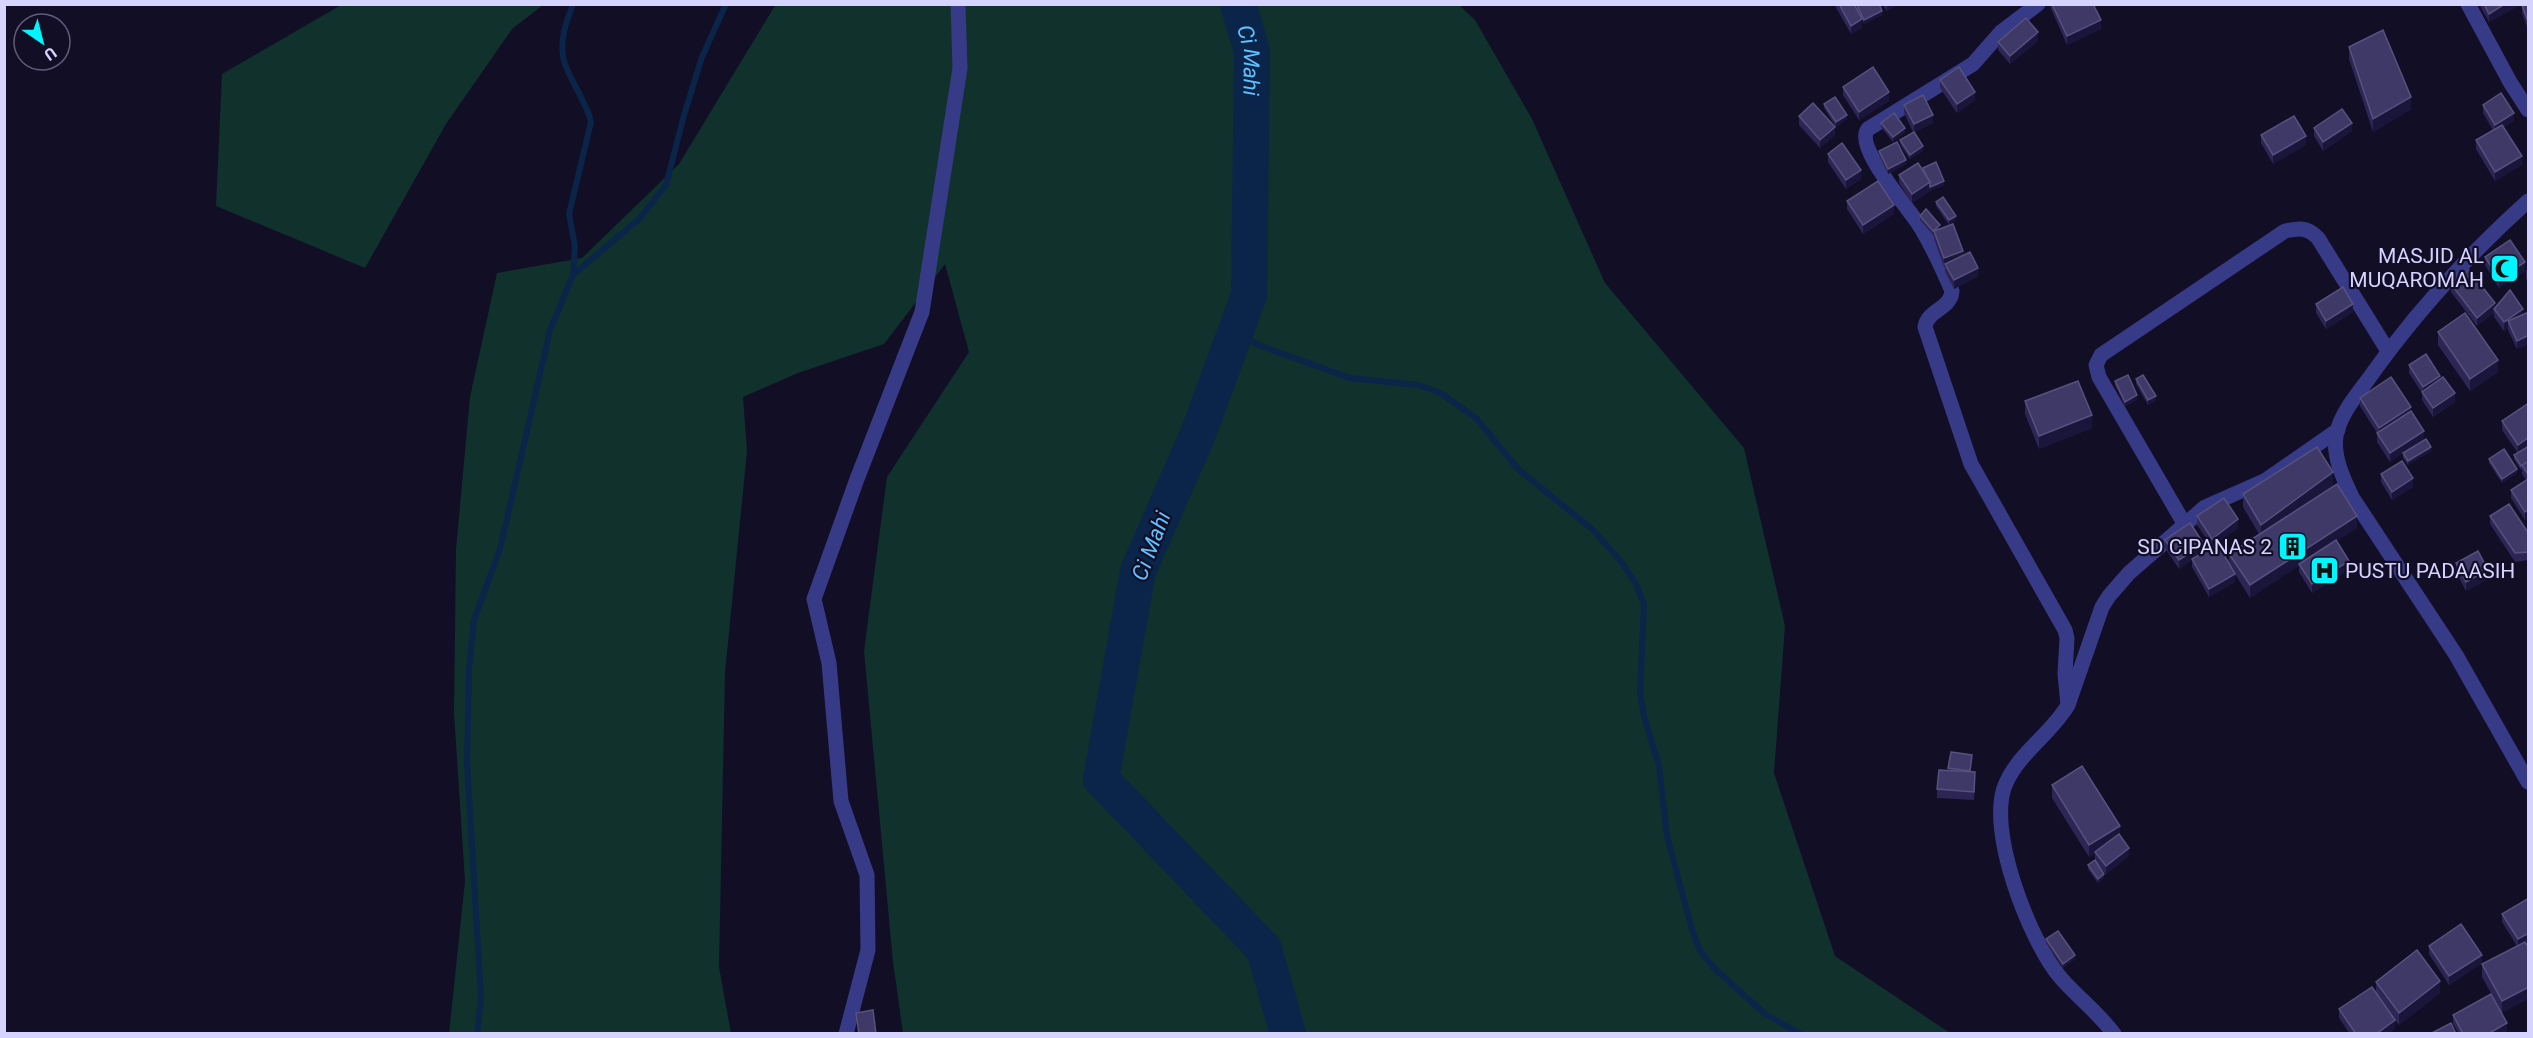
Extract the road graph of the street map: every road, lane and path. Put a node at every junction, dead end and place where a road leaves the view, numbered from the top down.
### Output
1 (958, 4) edge
2 (2038, 4) edge
3 (2468, 4) edge
4 (2529, 110) edge
5 (2529, 201) edge
6 (2388, 351) junction
7 (2338, 430) junction
8 (2185, 525) junction
9 (2068, 705) junction
10 (2529, 782) edge
11 (846, 1034) edge
12 (2114, 1034) edge

1 - 11 street
2 - 9 street
3 - 4 street
5 - 6 street
6 - 7 street
6 - 8 street
7 - 8 street
7 - 10 street
8 - 9 street
9 - 12 street

